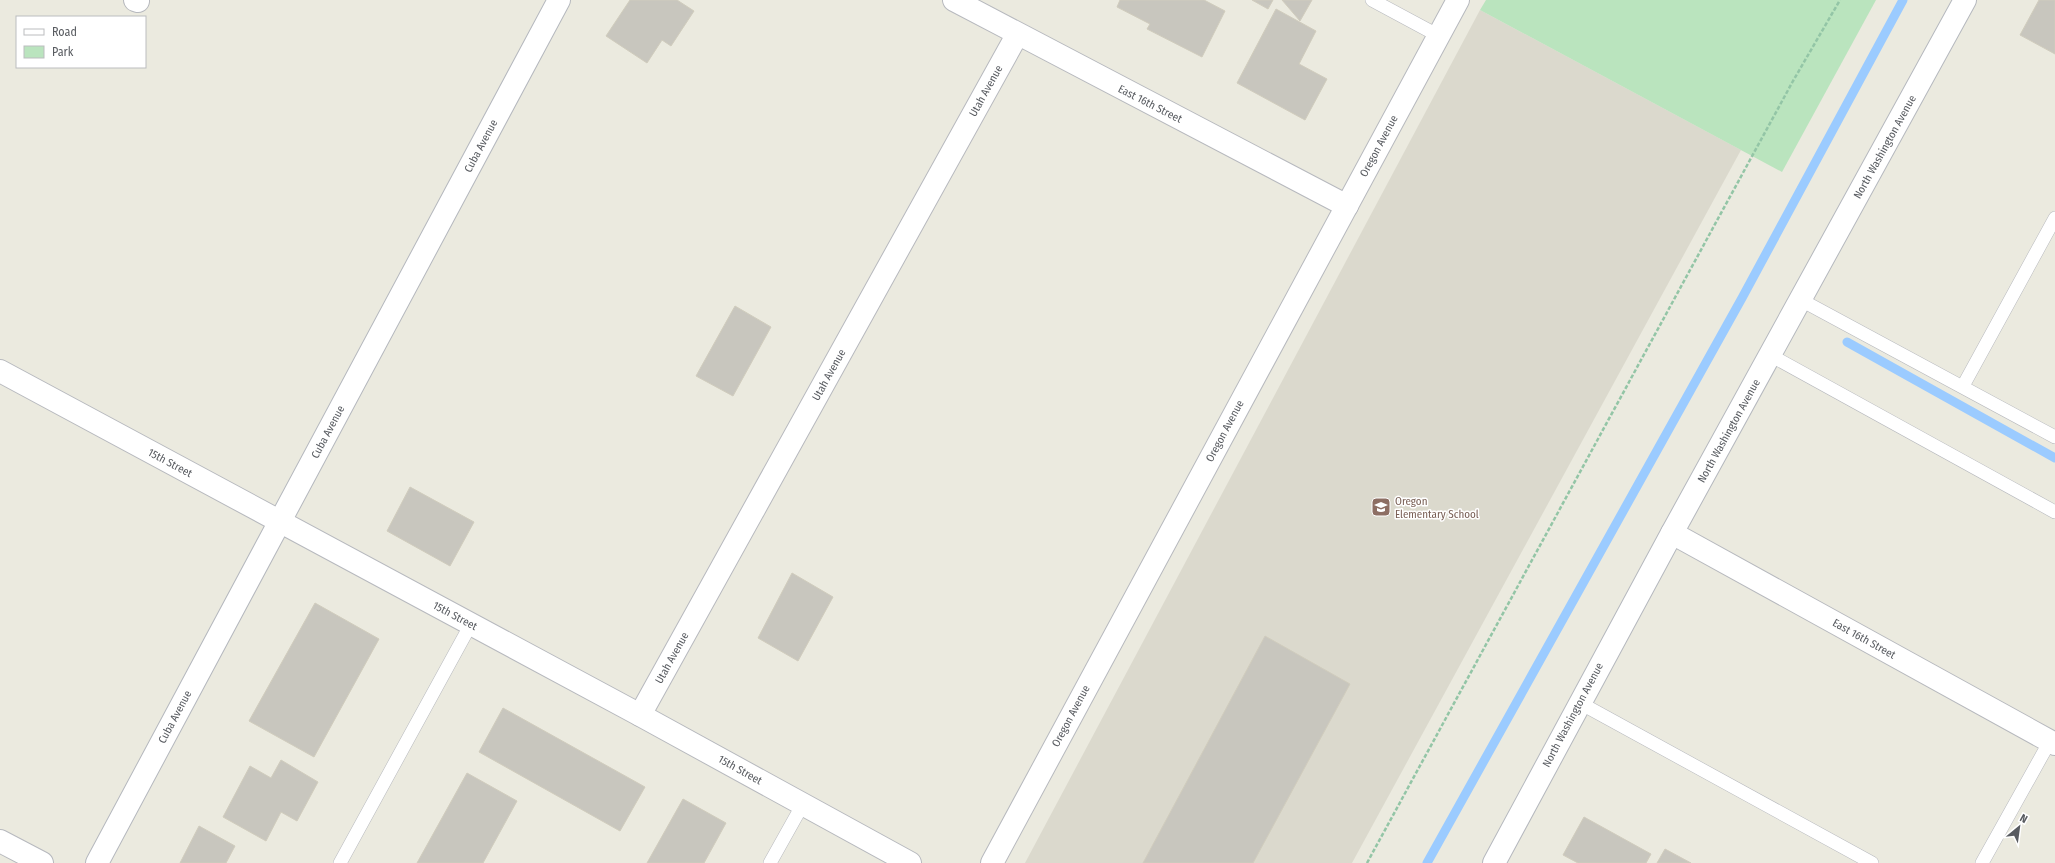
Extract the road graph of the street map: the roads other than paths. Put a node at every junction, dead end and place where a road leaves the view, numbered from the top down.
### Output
1 (559, 0) edge
2 (954, 0) edge
3 (1372, 0) edge
4 (1458, 0) edge
5 (1965, 0) edge
6 (1017, 35) junction
7 (1439, 36) junction
8 (1347, 206) junction
9 (2055, 218) edge
10 (1801, 300) junction
11 (1770, 355) junction
12 (0, 371) edge
13 (1963, 386) junction
14 (2055, 437) edge
15 (2055, 512) edge
16 (280, 522) junction
17 (1672, 533) junction
18 (471, 624) junction
19 (1580, 703) junction
20 (640, 715) junction
21 (2052, 743) edge
22 (803, 804) junction
23 (0, 841) edge
24 (42, 863) edge
25 (97, 863) edge
26 (340, 863) edge
27 (770, 863) edge
28 (910, 863) edge
29 (992, 863) edge
30 (1494, 863) edge
31 (1872, 863) edge
32 (1982, 863) edge

1 - 16 street, Cuba Avenue
2 - 6 street, East 16th Street
3 - 7 lane
4 - 7 street, Oregon Avenue
5 - 10 street, North Washington Avenue
6 - 8 street, East 16th Street
6 - 20 street, Utah Avenue
7 - 8 street, Oregon Avenue
8 - 29 street, Oregon Avenue
9 - 13 lane
10 - 11 street, North Washington Avenue
10 - 13 lane
11 - 15 lane
11 - 17 street, North Washington Avenue
12 - 16 street, 15th Street
13 - 14 lane
16 - 18 street, 15th Street
16 - 25 street, Cuba Avenue
17 - 19 street, North Washington Avenue
17 - 21 street, East 16th Street
18 - 20 street, 15th Street
18 - 26 lane
19 - 30 street, North Washington Avenue
19 - 31 lane
20 - 22 street, 15th Street
21 - 32 lane
22 - 27 lane
22 - 28 street, 15th Street
23 - 24 street

